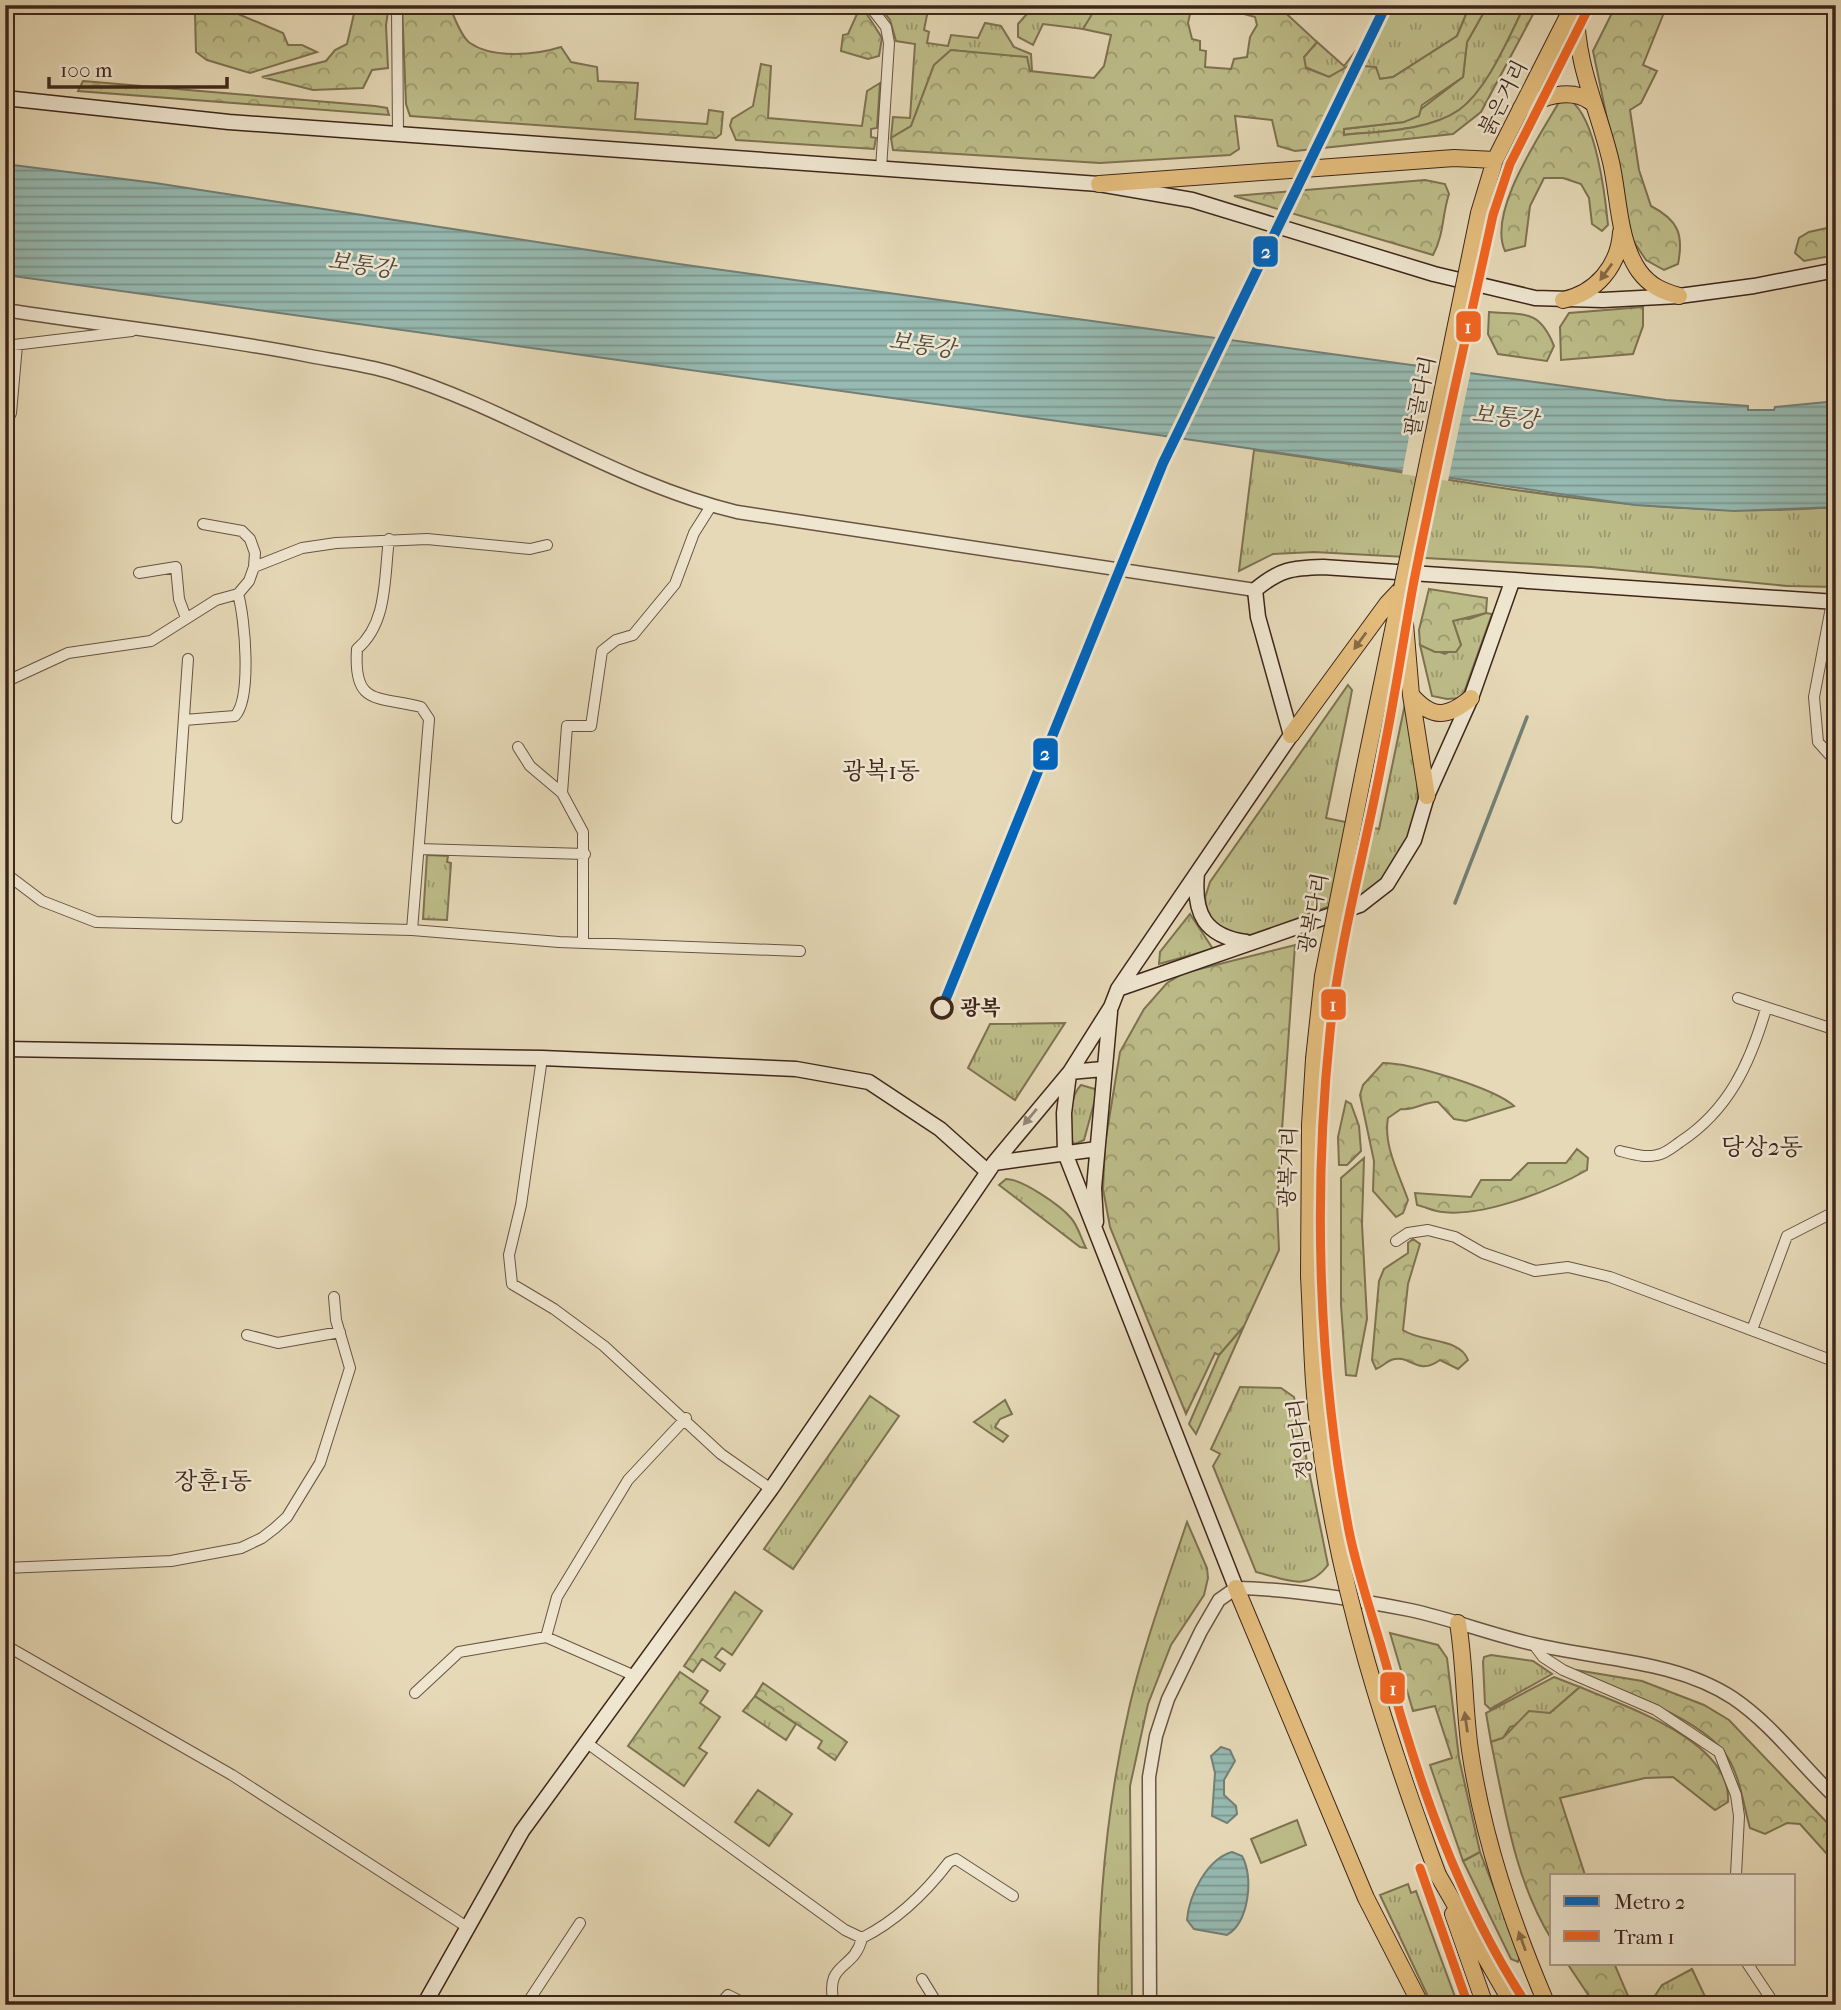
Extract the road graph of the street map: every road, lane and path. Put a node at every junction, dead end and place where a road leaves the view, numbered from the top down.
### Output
1 (397, 5) edge
2 (869, 5) edge
3 (1575, 5) edge
4 (5, 99) edge
5 (1591, 102) junction
6 (1521, 108) junction
7 (398, 135) junction
8 (1495, 160) junction
9 (881, 169) junction
10 (1100, 184) junction
11 (1479, 213) joint
12 (1622, 223) junction
13 (1836, 270) edge
14 (1679, 296) junction
15 (1563, 300) junction
16 (5, 310) edge
17 (136, 330) junction
18 (17, 345) junction
19 (5, 346) edge
20 (5, 426) edge
21 (711, 506) junction
22 (203, 524) dead end
23 (5, 530) edge
24 (389, 539) junction
25 (547, 545) dead end
26 (9, 552) dead end
27 (254, 567) junction
28 (139, 573) dead end
29 (1512, 582) junction
30 (1402, 588) junction
31 (1255, 590) junction
32 (238, 594) junction
33 (1834, 603) edge
34 (187, 618) junction
35 (188, 659) dead end
36 (5, 682) edge
37 (1411, 695) junction
38 (1471, 698) junction
39 (184, 720) junction
40 (1291, 735) junction
41 (519, 747) dead end
42 (1836, 762) edge
43 (562, 793) junction
44 (1427, 796) junction
45 (177, 818) dead end
46 (419, 849) junction
47 (585, 854) junction
48 (1198, 872) junction
49 (5, 873) edge
50 (412, 930) junction
51 (583, 943) junction
52 (1251, 943) junction
53 (800, 951) dead end
54 (1118, 989) junction
55 (1738, 998) dead end
56 (1111, 1007) junction
57 (1766, 1009) junction
58 (1836, 1030) edge
59 (5, 1049) edge
60 (542, 1058) junction
61 (1314, 1059) joint
62 (1103, 1069) junction
63 (1070, 1072) junction
64 (1097, 1149) junction
65 (1620, 1151) dead end
66 (1065, 1153) junction
67 (991, 1168) junction
68 (1836, 1211) edge
69 (1097, 1237) junction
70 (1396, 1241) dead end
71 (1309, 1276) joint
72 (334, 1297) dead end
73 (1752, 1330) junction
74 (341, 1332) junction
75 (247, 1335) dead end
76 (1836, 1362) edge
77 (685, 1418) junction
78 (771, 1489) junction
79 (5, 1568) edge
80 (1236, 1588) junction
81 (1458, 1623) junction
82 (546, 1637) junction
83 (5, 1645) edge
84 (1534, 1645) junction
85 (635, 1676) junction
86 (415, 1693) dead end
87 (587, 1743) junction
88 (1836, 1798) edge
89 (1736, 1874) edge
90 (1438, 1875) junction
91 (1013, 1896) dead end
92 (580, 1923) dead end
93 (467, 1927) junction
94 (862, 1938) junction
95 (1748, 1965) edge
96 (922, 1979) dead end
97 (424, 2005) edge
98 (526, 2005) edge
99 (719, 2005) edge
100 (747, 2005) edge
101 (834, 2005) edge
102 (939, 2005) edge
103 (1150, 2005) edge
104 (1421, 2005) edge
105 (1485, 2005) edge
106 (1513, 2005) edge
107 (1547, 2005) edge
108 (1775, 2005) edge

1 - 7 street
2 - 9 street
3 - 5 highway
3 - 6 highway, 붉은거리
4 - 7 main road
5 - 6 highway
5 - 12 highway
6 - 8 highway, 붉은거리
7 - 9 main road
8 - 10 highway
8 - 11 highway, 붉은거리
9 - 10 main road
10 - 15 main road
11 - 30 highway, 팔골다리, bridge
12 - 14 highway
12 -> 15 highway
13 - 14 main road
14 - 15 main road
16 - 17 street
17 - 18 street
17 - 21 street
18 - 19 street
18 - 20 street
21 - 31 street
21 - 43 street
22 - 27 street
23 - 26 street
24 - 25 street
24 - 27 street
24 - 46 street
27 - 32 street
28 - 34 street
29 - 31 main road
29 - 33 main road
29 - 38 main road
30 - 37 highway
30 -> 40 highway
30 - 61 highway, 광복다리, bridge
31 - 40 main road
32 - 34 street
32 - 39 street
33 - 42 street
34 - 36 street
35 - 39 street
37 - 38 highway
37 - 44 highway
38 - 44 main road
39 - 45 street
40 - 48 main road
41 - 43 street
43 - 47 street
44 - 52 main road
46 - 47 street
46 - 50 street
47 - 51 street
48 - 52 main road
48 - 54 main road
49 - 50 street
50 - 51 street
51 - 53 street
52 - 54 main road
54 - 56 main road
55 - 57 street
56 - 62 main road
56 - 63 main road
57 - 58 street
57 - 65 street
59 - 60 main road
60 - 67 main road
60 - 77 street
61 - 71 highway, 광복거리
62 - 63 main road
62 - 64 main road
63 - 66 main road
63 -> 67 main road
64 - 66 main road
64 - 69 main road
66 - 67 main road
66 - 69 main road
67 - 78 main road
68 - 73 street
69 - 80 main road
70 - 73 street
71 - 90 highway, 정임다리, bridge
72 - 74 street
73 - 76 street
74 - 75 street
74 - 79 street
77 - 78 street
77 - 82 street
78 - 85 main road
80 - 81 street
80 - 103 street
80 - 104 highway
81 - 84 street
107 -> 81 highway
82 - 85 street
82 - 86 street
83 - 93 street
84 - 88 street
84 - 89 street
85 - 87 main road
87 - 93 main road
87 - 94 street
90 - 105 highway
90 - 106 highway
91 - 94 street
92 - 98 street
93 - 97 main road
94 - 101 street
95 - 108 street
96 - 102 street
99 - 100 street

